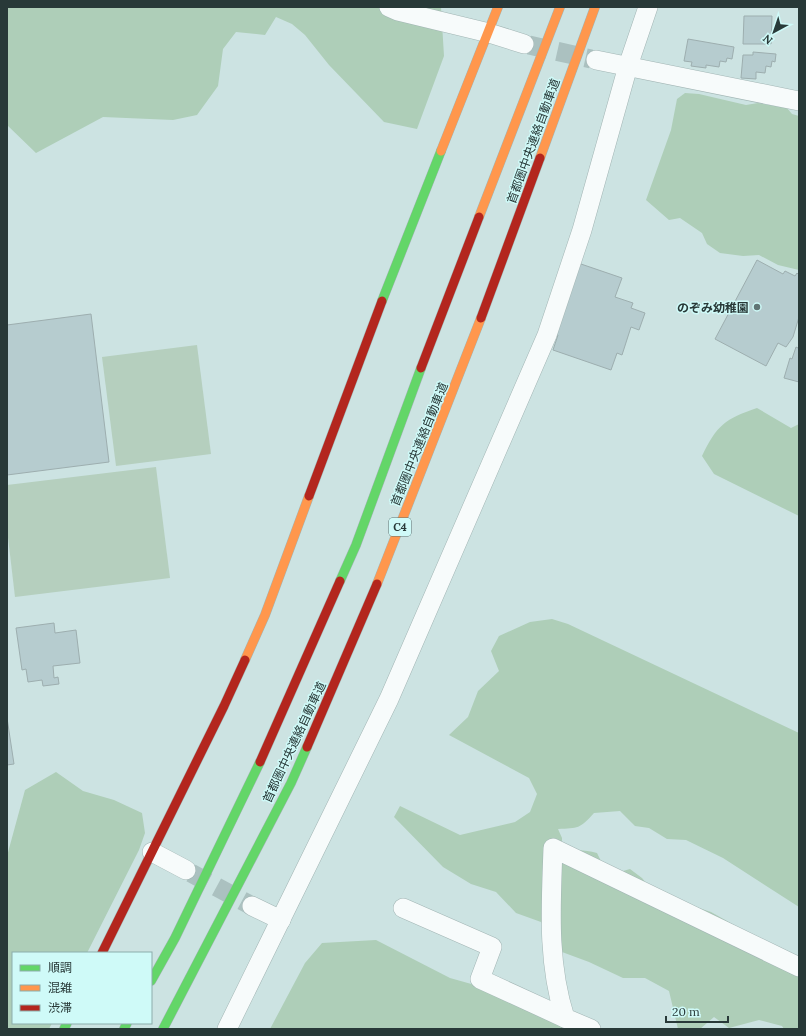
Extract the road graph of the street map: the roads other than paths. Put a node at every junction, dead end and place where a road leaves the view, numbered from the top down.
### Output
1 (389, 7) edge
2 (498, 7) edge
3 (560, 7) edge
4 (595, 7) edge
5 (648, 7) edge
6 (488, 34) junction
7 (524, 44) tunnel mouth
8 (596, 60) tunnel mouth
9 (628, 66) junction
10 (799, 100) edge
11 (152, 852) junction
12 (186, 870) tunnel mouth
13 (252, 906) tunnel mouth
14 (403, 908) dead end
15 (281, 920) junction
16 (102, 952) edge
17 (799, 967) edge
18 (152, 979) edge
19 (565, 1018) junction
20 (163, 1029) edge
21 (227, 1029) edge
22 (591, 1029) edge

1 - 6 street
2 - 6 main road
3 - 18 main road, 首都圏中央連絡自動車道
4 - 20 main road, 首都圏中央連絡自動車道 / C4
5 - 9 street
6 - 7 street
6 - 11 main road
8 - 9 street
9 - 10 street
9 - 15 street
11 - 12 street
11 - 16 main road
13 - 15 street
14 - 19 street
15 - 21 street
17 - 19 street
19 - 22 street

